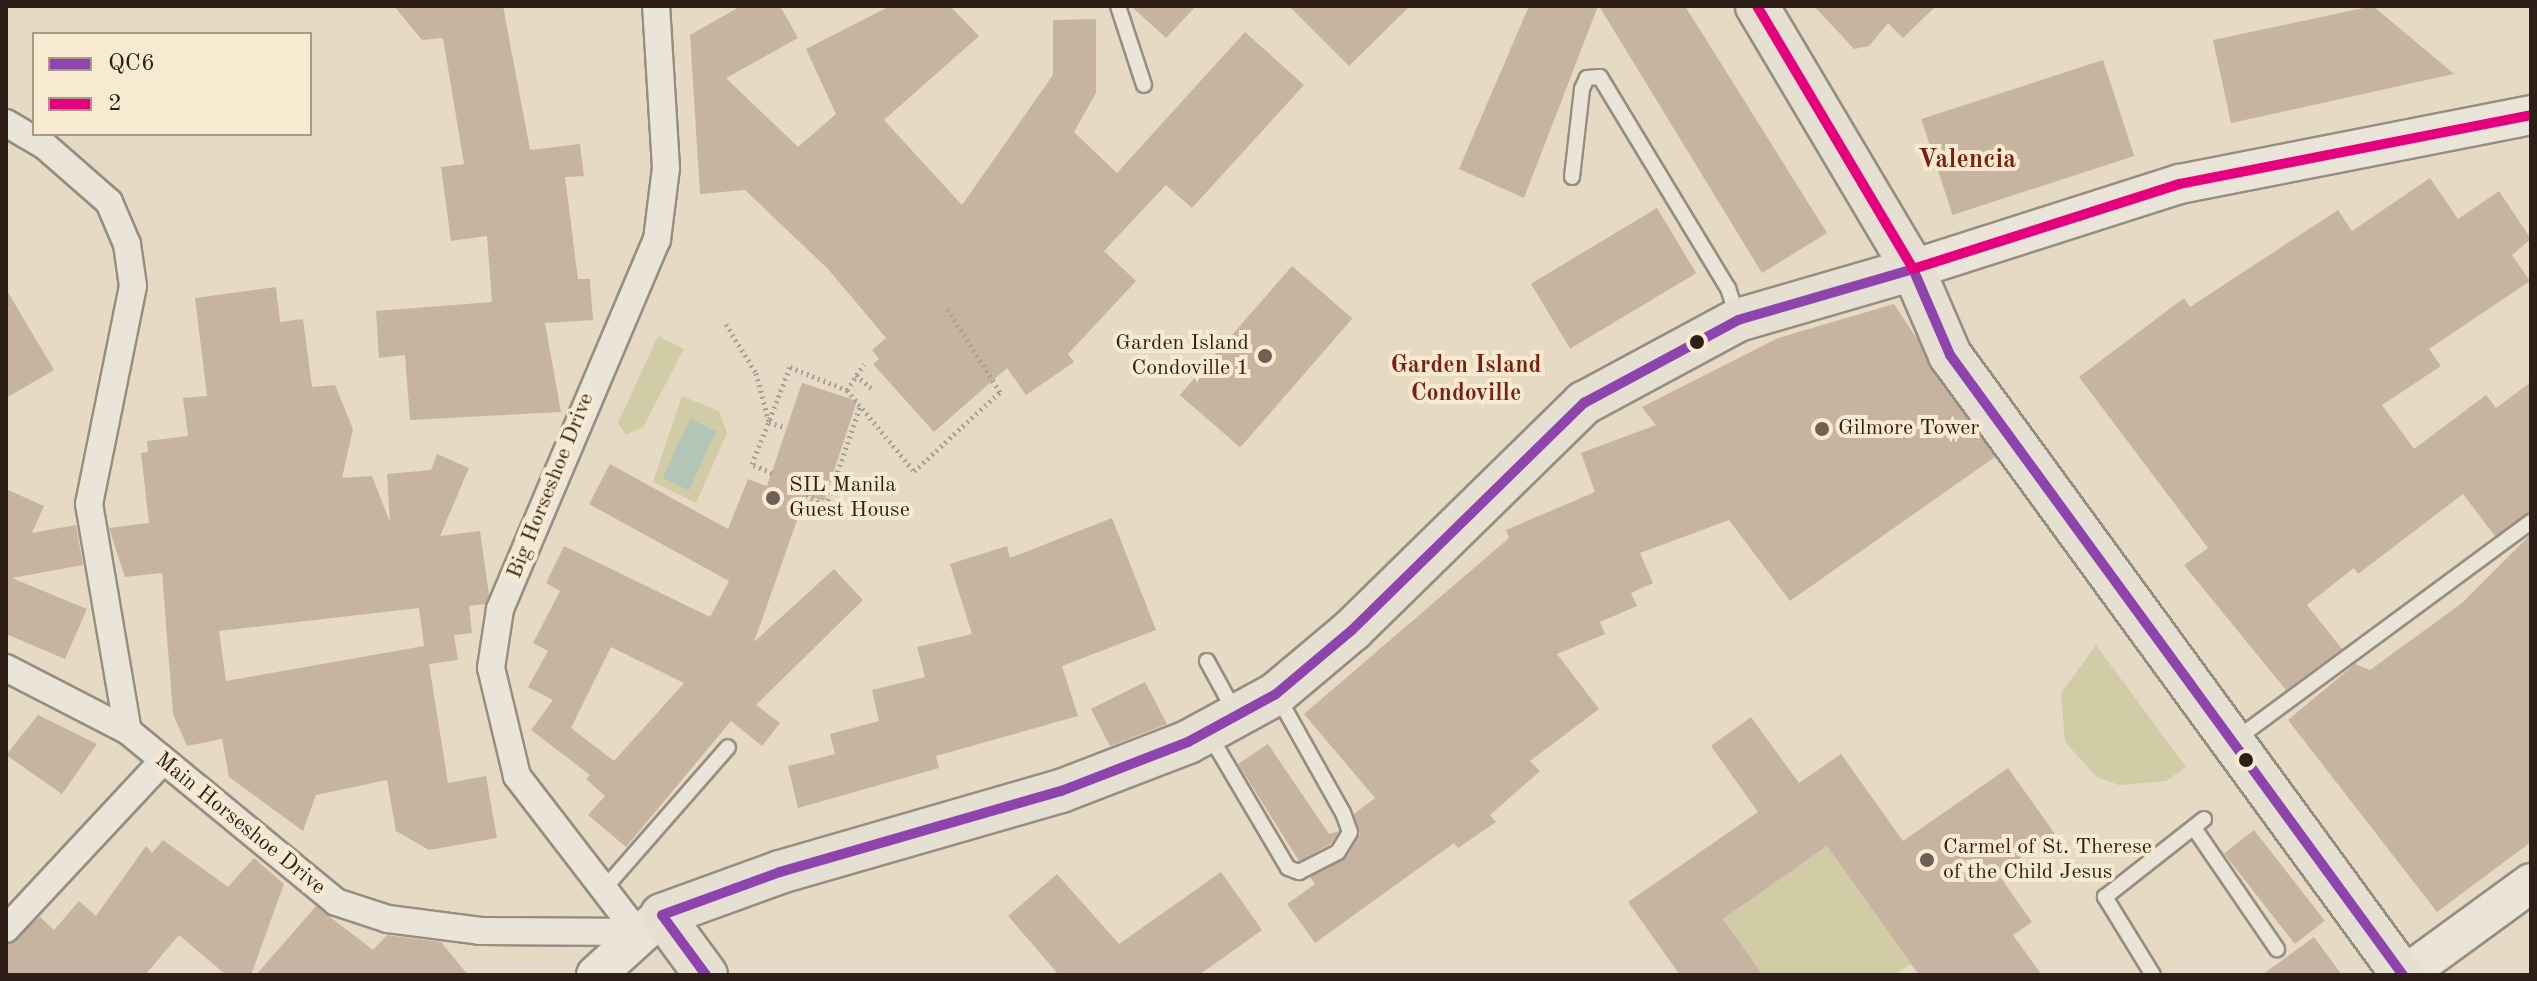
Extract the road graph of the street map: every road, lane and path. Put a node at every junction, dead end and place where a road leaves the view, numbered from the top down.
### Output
1 (656, 6) edge
2 (1118, 6) edge
3 (1760, 8) edge
4 (1144, 85) dead end
5 (2531, 115) edge
6 (6, 123) edge
7 (1572, 177) dead end
8 (1913, 269) junction
9 (946, 307) dead end
10 (1738, 320) junction
11 (726, 324) dead end
12 (864, 364) dead end
13 (856, 375) junction
14 (830, 382) junction
15 (871, 388) dead end
16 (847, 390) junction
17 (827, 391) dead end
18 (861, 403) junction
19 (769, 422) junction
20 (786, 428) dead end
21 (772, 473) dead end
22 (809, 497) dead end
23 (2531, 522) edge
24 (1207, 661) dead end
25 (6, 668) edge
26 (1276, 694) junction
27 (1222, 724) junction
28 (128, 731) junction
29 (2232, 741) junction
30 (728, 747) dead end
31 (162, 762) junction
32 (2531, 883) edge
33 (601, 892) junction
34 (649, 924) junction
35 (6, 929) edge
36 (2277, 949) dead end
37 (596, 975) edge
38 (706, 975) edge
39 (2153, 975) edge
40 (2404, 975) edge

1 - 33 street, Big Horseshoe Drive
2 - 4 lane
3 - 8 main road
5 - 8 main road
6 - 28 street
7 - 10 lane
8 - 10 main road
8 - 29 main road
9 - 18 path
10 - 26 main road
11 - 19 path
12 - 13 path
13 - 15 path
13 - 16 path
14 - 16 path
14 - 17 path
14 - 19 path
16 - 18 path
18 - 22 path
19 - 20 path
19 - 21 path
23 - 29 lane
24 - 27 lane
25 - 28 street, Main Horseshoe Drive
26 - 27 main road
26 - 27 lane
27 - 34 main road
28 - 31 street, Main Horseshoe Drive
29 - 40 main road
30 - 33 lane
31 - 34 street, Main Horseshoe Drive
31 - 35 street
32 - 40 main road
33 - 34 street, Big Horseshoe Drive
34 - 37 main road
34 - 38 main road
36 - 39 lane

